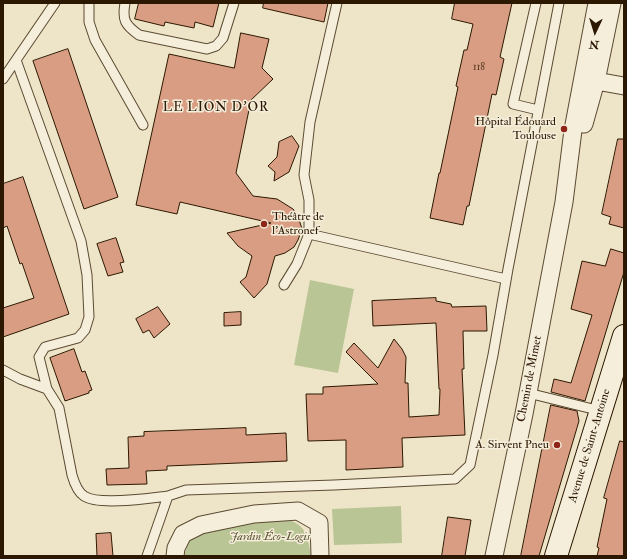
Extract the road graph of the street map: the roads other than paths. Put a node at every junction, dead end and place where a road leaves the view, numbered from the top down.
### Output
1 (55, 3) edge
2 (89, 3) edge
3 (125, 3) edge
4 (234, 3) edge
5 (337, 3) edge
6 (536, 3) edge
7 (559, 3) edge
8 (597, 3) edge
9 (612, 3) edge
10 (16, 60) junction
11 (3, 79) edge
12 (589, 80) junction
13 (624, 86) edge
14 (538, 110) junction
15 (142, 125) dead end
16 (309, 234) junction
17 (506, 279) junction
18 (284, 285) dead end
19 (624, 336) edge
20 (3, 370) edge
21 (47, 389) junction
22 (528, 394) junction
23 (601, 411) junction
24 (168, 496) junction
25 (147, 556) edge
26 (175, 556) edge
27 (320, 556) edge
28 (494, 556) edge
29 (556, 556) edge

1 - 10 lane
2 - 15 lane
3 - 4 lane
5 - 16 lane
6 - 14 lane
7 - 14 lane
8 - 12 street, Chemin de Mimet
9 - 12 street, Chemin de Mimet
10 - 11 lane
10 - 21 lane
12 - 13 street
12 - 22 street, Chemin de Mimet
14 - 17 lane
16 - 17 lane
16 - 18 lane
17 - 24 lane
19 - 23 main road, Avenue de Saint-Antoine
20 - 21 lane
21 - 24 lane
22 - 23 lane
22 - 28 street, Chemin de Mimet
23 - 29 main road, Avenue de Saint-Antoine
24 - 25 lane
26 - 27 street

